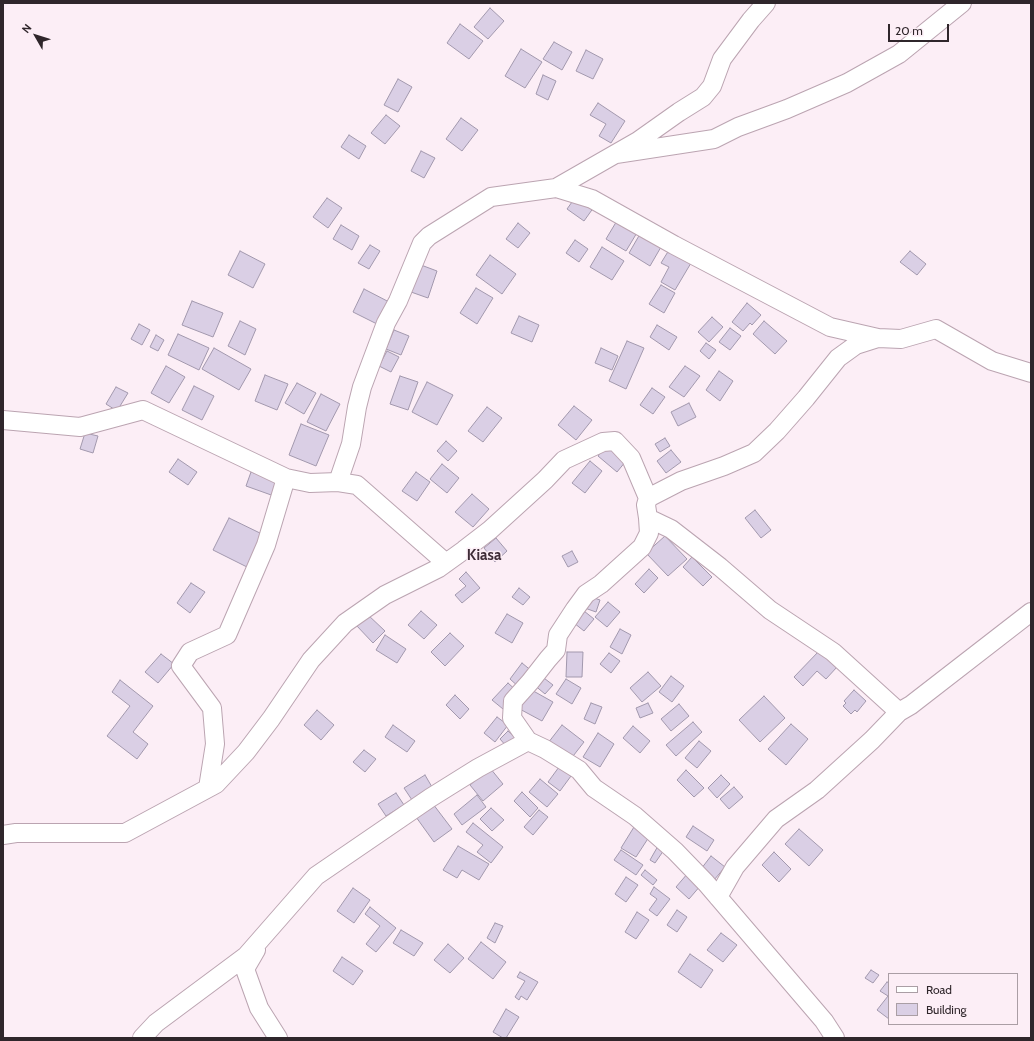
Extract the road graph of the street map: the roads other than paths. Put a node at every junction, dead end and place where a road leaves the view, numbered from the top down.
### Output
1 (766, 3) edge
2 (962, 3) edge
3 (616, 154) junction
4 (556, 188) junction
5 (878, 338) junction
6 (1031, 373) edge
7 (3, 420) edge
8 (286, 478) junction
9 (338, 482) junction
10 (648, 498) junction
11 (648, 518) junction
12 (446, 563) junction
13 (1031, 612) edge
14 (899, 712) junction
15 (528, 741) junction
16 (208, 788) junction
17 (3, 835) edge
18 (718, 897) junction
19 (264, 936) junction
20 (142, 1038) edge
21 (278, 1038) edge
22 (835, 1038) edge

1 - 3 street
2 - 3 street
3 - 4 street
4 - 5 street
4 - 9 street
5 - 6 street
5 - 10 street
7 - 8 street
8 - 9 street
8 - 16 street
9 - 12 street
10 - 11 street
10 - 12 street
11 - 14 street
11 - 15 street
12 - 16 street
13 - 14 street
14 - 18 street
15 - 18 street
15 - 19 street
16 - 17 street
18 - 22 street
19 - 20 street
19 - 21 street

